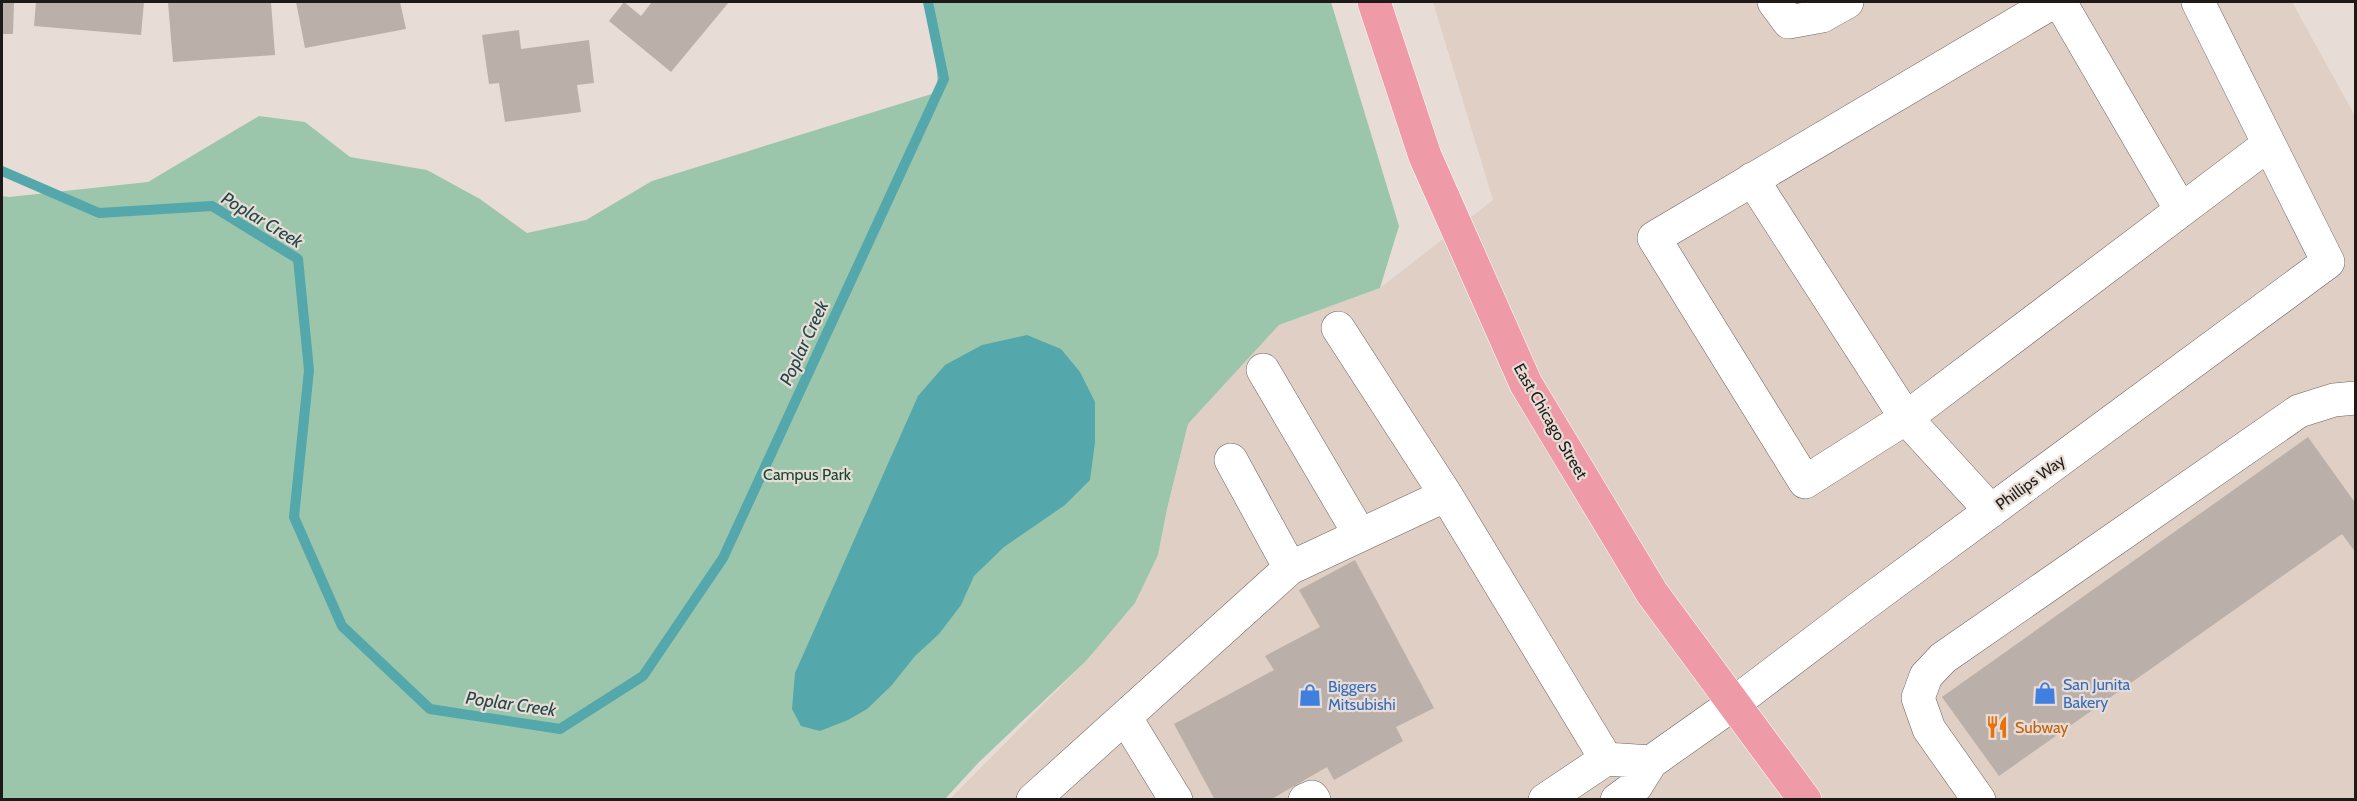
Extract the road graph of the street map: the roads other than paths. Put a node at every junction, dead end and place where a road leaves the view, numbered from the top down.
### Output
1 (1374, 2) edge
2 (1774, 2) edge
3 (1847, 2) edge
4 (2053, 2) edge
5 (2060, 2) edge
6 (2198, 2) edge
7 (2269, 144) junction
8 (1752, 180) junction
9 (2181, 210) junction
10 (1338, 328) dead end
11 (1263, 370) dead end
12 (2355, 399) edge
13 (1906, 417) junction
14 (1231, 460) dead end
15 (1446, 495) junction
16 (1991, 511) junction
17 (1360, 535) junction
18 (1290, 568) junction
19 (1733, 704) junction
20 (1125, 717) junction
21 (1606, 759) junction
22 (1637, 787) edge
23 (1034, 800) edge
24 (1176, 800) edge
25 (1305, 800) edge
26 (1314, 800) edge
27 (1545, 800) edge
28 (1805, 800) edge
29 (1979, 800) edge

1 - 19 main road, East Chicago Street
2 - 3 lane
4 - 8 lane
5 - 9 lane
6 - 7 lane
7 - 9 lane
7 - 16 lane, Phillips Way
8 - 13 lane
8 - 13 lane
9 - 13 lane
10 - 15 lane
11 - 17 lane
12 - 29 lane
13 - 16 lane
14 - 18 lane
15 - 17 lane
15 - 21 lane
16 - 19 lane, Phillips Way
17 - 18 lane
18 - 20 lane
19 - 22 lane, Phillips Way
19 - 28 main road, East Chicago Street
20 - 23 lane
20 - 24 lane
21 - 22 lane
21 - 27 lane
25 - 26 lane

